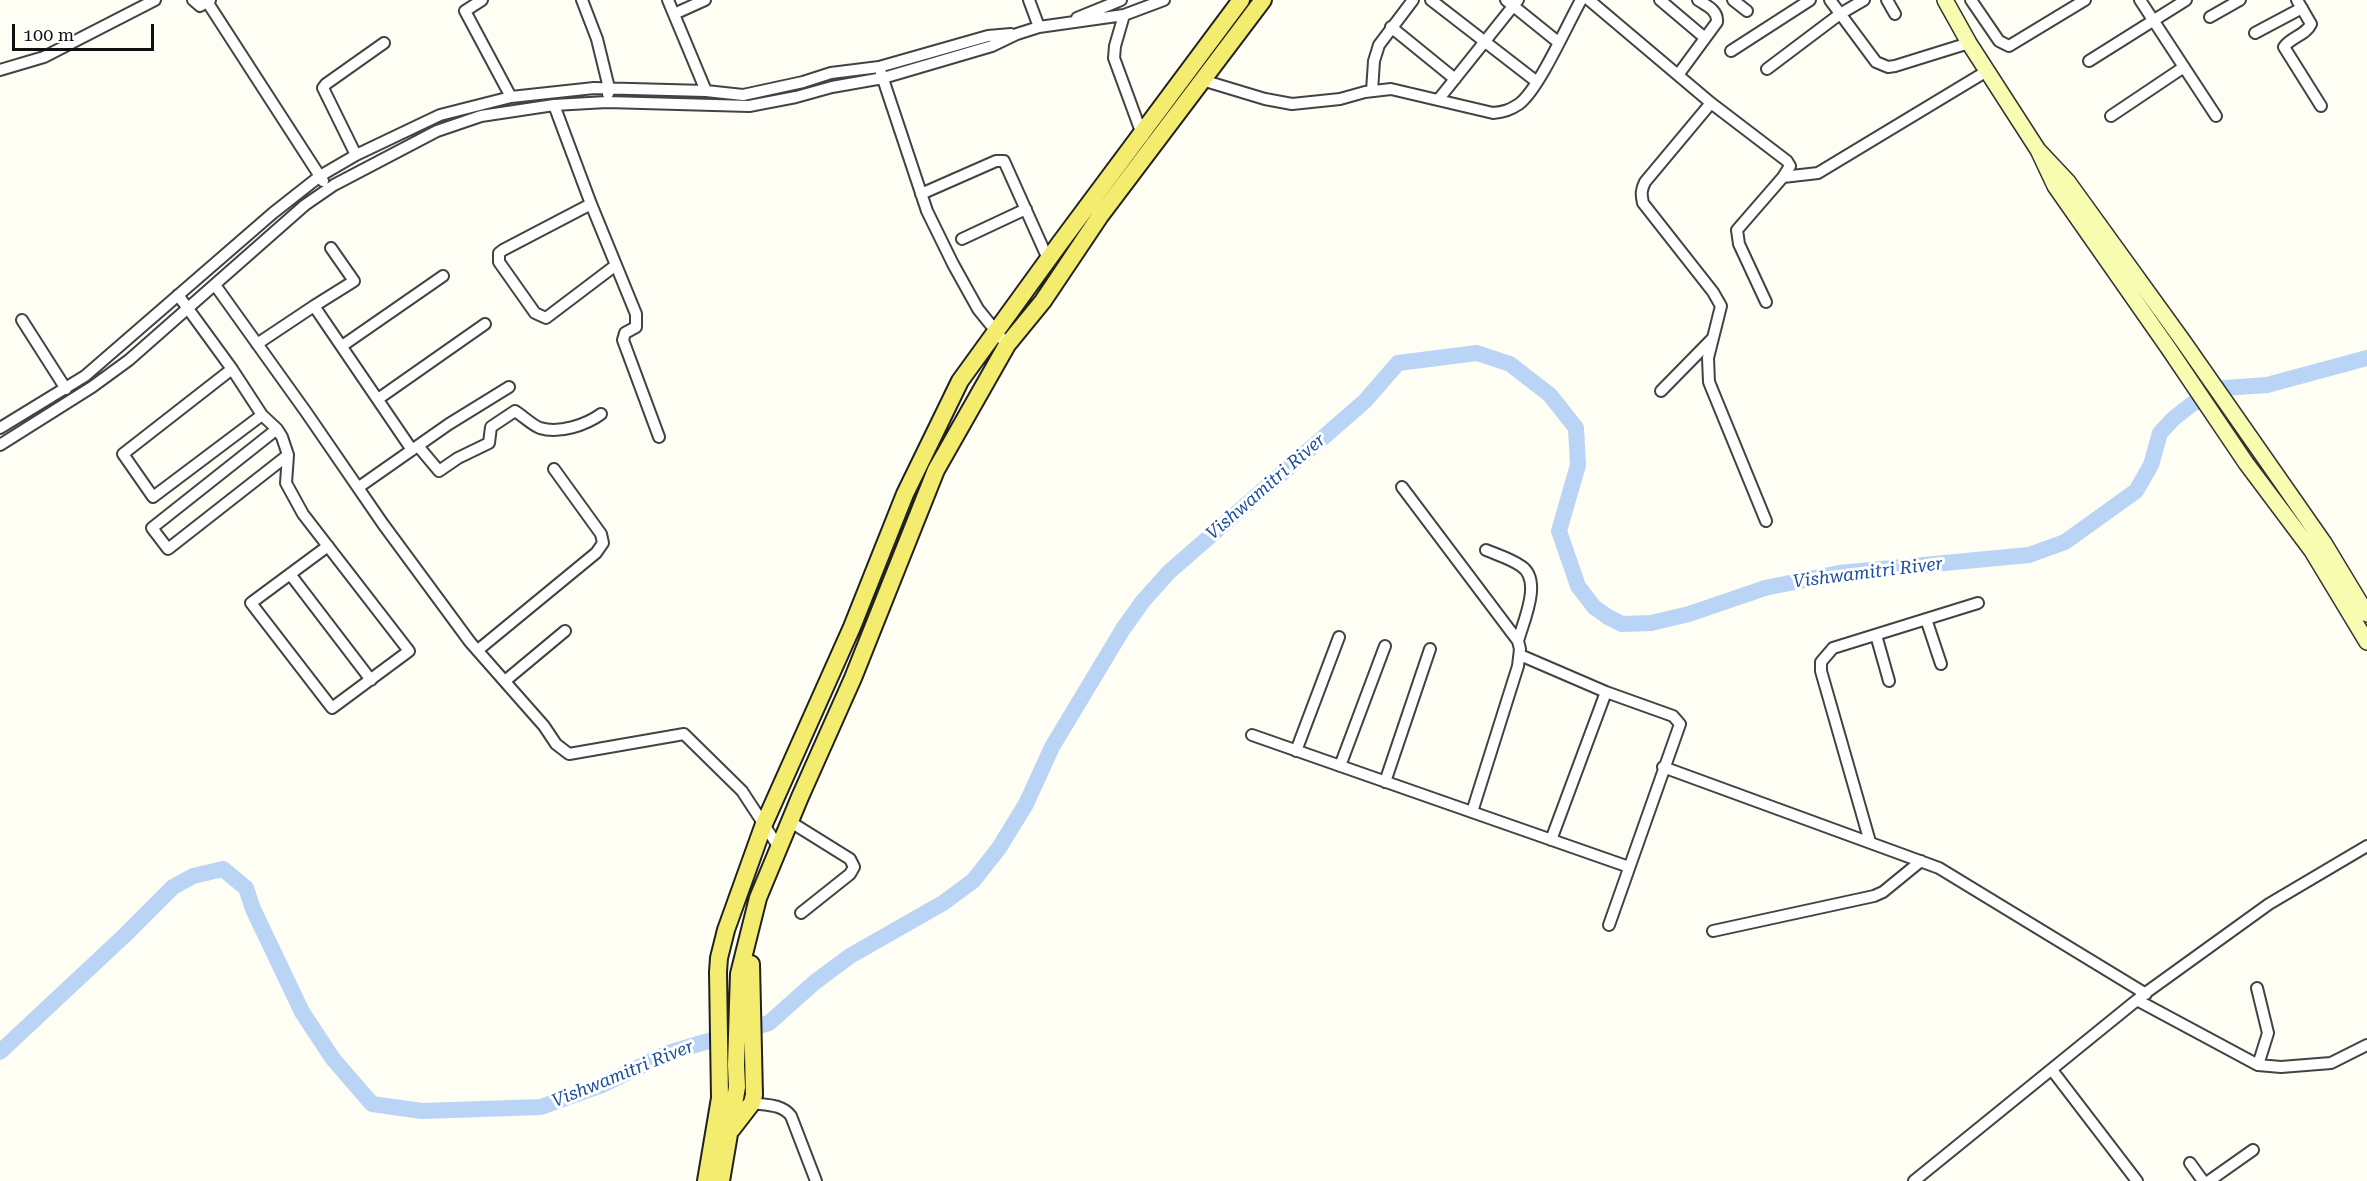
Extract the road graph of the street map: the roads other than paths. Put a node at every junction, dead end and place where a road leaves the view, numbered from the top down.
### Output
1 (155, 0) edge
2 (193, 0) edge
3 (482, 0) edge
4 (582, 0) edge
5 (668, 0) edge
6 (705, 0) edge
7 (1029, 0) edge
8 (1121, 0) edge
9 (1164, 0) edge
10 (1241, 0) edge
11 (1263, 0) edge
12 (1413, 0) edge
13 (1431, 0) edge
14 (1581, 0) edge
15 (1589, 0) edge
16 (1660, 0) edge
17 (1698, 0) edge
18 (1733, 0) edge
19 (1810, 0) edge
20 (1830, 0) edge
21 (1864, 0) edge
22 (1887, 0) edge
23 (1945, 0) edge
24 (1971, 0) edge
25 (2085, 0) edge
26 (2140, 0) edge
27 (2186, 0) edge
28 (2240, 0) edge
29 (208, 1) edge
30 (1512, 2) edge
31 (2300, 4) edge
32 (1747, 11) dead end
33 (674, 14) junction
34 (1840, 14) junction
35 (1895, 14) dead end
36 (1124, 15) junction
37 (2211, 17) dead end
38 (2153, 20) junction
39 (1062, 24) junction
40 (1039, 27) junction
41 (1391, 27) junction
42 (2255, 33) dead end
43 (1706, 38) junction
44 (1485, 41) junction
45 (1558, 42) junction
46 (384, 43) dead end
47 (1969, 43) junction
48 (1731, 51) dead end
49 (2089, 61) dead end
50 (2184, 67) junction
51 (1767, 69) dead end
52 (0, 70) edge
53 (1987, 71) junction
54 (881, 72) junction
55 (1678, 75) junction
56 (1455, 79) junction
57 (1202, 81) junction
58 (1537, 82) junction
59 (609, 88) junction
60 (706, 90) junction
61 (1372, 91) junction
62 (511, 97) junction
63 (1438, 100) junction
64 (607, 102) junction
65 (1711, 103) junction
66 (554, 105) junction
67 (2321, 106) dead end
68 (2111, 116) dead end
69 (2216, 116) dead end
70 (1146, 143) junction
71 (2038, 150) junction
72 (356, 155) junction
73 (320, 176) junction
74 (1783, 177) junction
75 (328, 190) junction
76 (921, 194) junction
77 (591, 204) junction
78 (1026, 209) junction
79 (962, 239) dead end
80 (331, 248) dead end
81 (1048, 259) junction
82 (616, 265) junction
83 (443, 276) dead end
84 (215, 285) junction
85 (178, 296) junction
86 (1766, 302) dead end
87 (314, 306) junction
88 (188, 309) junction
89 (22, 321) dead end
90 (485, 324) dead end
91 (996, 332) junction
92 (1712, 339) junction
93 (257, 344) junction
94 (1007, 345) junction
95 (342, 346) junction
96 (232, 369) junction
97 (509, 387) dead end
98 (66, 389) junction
99 (1661, 392) dead end
100 (378, 399) junction
101 (601, 414) dead end
102 (262, 415) junction
103 (0, 428) edge
104 (277, 429) junction
105 (658, 437) dead end
106 (0, 445) edge
107 (415, 448) junction
108 (288, 455) junction
109 (554, 469) dead end
110 (359, 487) junction
111 (1402, 487) dead end
112 (1766, 521) dead end
113 (328, 546) junction
114 (1486, 550) dead end
115 (290, 574) junction
116 (1978, 603) dead end
117 (2367, 614) edge
118 (1926, 619) junction
119 (565, 632) dead end
120 (1875, 635) junction
121 (1339, 637) dead end
122 (1518, 641) junction
123 (2367, 642) edge
124 (1385, 646) dead end
125 (1430, 649) dead end
126 (478, 650) junction
127 (1520, 655) junction
128 (1941, 664) dead end
129 (371, 680) junction
130 (505, 681) junction
131 (1889, 681) dead end
132 (1606, 692) junction
133 (1252, 735) dead end
134 (1296, 751) junction
135 (1340, 766) junction
136 (1664, 767) junction
137 (1385, 782) junction
138 (1472, 812) junction
139 (789, 821) junction
140 (764, 824) junction
141 (1551, 840) junction
142 (1870, 842) junction
143 (778, 846) junction
144 (2367, 846) edge
145 (1921, 861) junction
146 (1629, 867) junction
147 (801, 914) dead end
148 (1609, 925) dead end
149 (1713, 931) dead end
150 (2257, 988) dead end
151 (2141, 997) junction
152 (2367, 1045) edge
153 (2259, 1065) junction
154 (2052, 1070) junction
155 (748, 1093) junction
156 (2253, 1150) dead end
157 (2190, 1163) dead end
158 (706, 1181) edge
159 (721, 1181) edge
160 (816, 1181) edge
161 (1914, 1181) edge
162 (2137, 1181) edge
163 (2203, 1181) edge
164 (2209, 1181) edge

1 - 52 street
2 - 29 street
3 - 62 street
4 - 59 street
5 - 33 street
6 - 33 street
7 - 40 street
8 - 39 street
9 - 36 street
10 - 70 main road
11 - 57 main road
12 - 41 street
13 - 44 street
14 - 45 street
15 - 55 street
16 - 43 street
17 - 43 street
18 - 32 street
19 - 48 street
20 - 34 street
21 - 34 street
22 - 35 street
23 - 47 street
24 - 25 street
26 - 38 street
27 - 38 street
28 - 37 street
29 - 73 street
30 - 44 street
30 - 45 street
31 - 42 street
31 - 67 street
33 - 60 street
34 - 47 street
34 - 51 street
36 - 39 street
36 - 70 street
38 - 49 street
38 - 50 street
39 - 40 street
40 - 54 street
41 - 56 street
41 - 61 street
43 - 55 street
44 - 56 street
44 - 58 street
45 - 58 street
46 - 72 street
47 - 53 street
50 - 68 street
50 - 69 street
53 - 71 street
53 - 74 street
54 - 60 street
54 - 64 street
54 - 76 street
55 - 65 street
56 - 63 street
57 - 61 street
57 - 70 main road
58 - 63 street
59 - 60 street
59 - 62 street
59 - 64 street
61 - 63 street
62 - 72 street
64 - 66 street
65 - 74 street
65 - 92 street
66 - 75 street
66 - 77 street
70 - 81 main road
70 - 94 main road
71 - 117 street
71 - 123 street
72 - 73 street
73 - 75 street
73 - 85 street
74 - 86 street
75 - 84 street
76 - 78 street
76 - 91 street
77 - 82 street
77 - 82 street
78 - 79 street
78 - 81 street
80 - 87 street
81 - 91 main road
82 - 105 street
83 - 95 street
84 - 88 street
84 - 93 street
85 - 88 street
85 - 98 street
87 - 93 street
87 - 95 street
88 - 96 street
88 - 106 street
89 - 98 street
90 - 100 street
91 - 94 street
91 - 140 main road
92 - 99 street
92 - 112 street
93 - 110 street
94 - 139 main road
95 - 100 street
96 - 102 street
96 - 102 street
97 - 107 street
98 - 103 street
100 - 107 street
101 - 107 street
102 - 104 street
104 - 108 street
104 - 108 street
107 - 110 street
108 - 113 street
109 - 126 street
110 - 126 street
111 - 122 street
113 - 115 street
113 - 129 street
114 - 122 street
115 - 129 street
115 - 129 street
116 - 118 street
118 - 120 street
118 - 128 street
119 - 130 street
120 - 131 street
120 - 142 street
121 - 134 street
122 - 127 street
124 - 135 street
125 - 137 street
126 - 130 street
127 - 132 street
127 - 138 street
130 - 140 street
132 - 136 street
132 - 141 street
133 - 134 street
134 - 135 street
135 - 137 street
136 - 142 street
136 - 146 street
137 - 138 street
138 - 141 street
139 - 143 main road
139 - 147 street
140 - 143 street
140 - 158 main road
141 - 146 street
142 - 145 street
143 - 155 main road
144 - 151 street
145 - 149 street
145 - 151 street
146 - 148 street
150 - 153 street
151 - 153 street
151 - 154 street
152 - 153 street
154 - 161 street
154 - 162 street
155 - 159 main road
155 - 160 street
156 - 164 street
157 - 163 street

